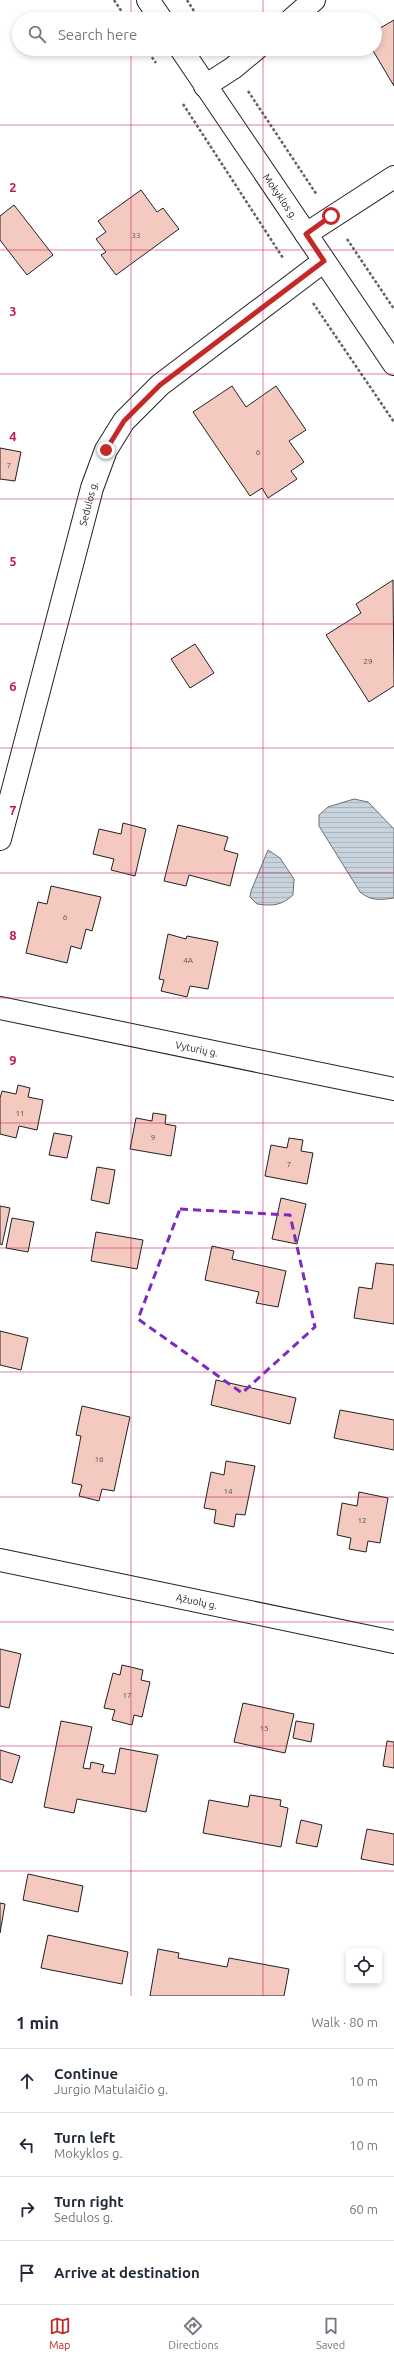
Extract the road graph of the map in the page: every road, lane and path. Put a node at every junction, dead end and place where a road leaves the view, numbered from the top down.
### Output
1 (114, 0) edge
2 (148, 0) edge
3 (187, 0) edge
4 (314, 0) edge
5 (122, 12) edge
6 (156, 12) edge
7 (195, 12) edge
8 (300, 12) edge
9 (151, 56) edge
10 (186, 56) edge
11 (248, 56) edge
12 (233, 68) junction
13 (160, 69) dead end
14 (205, 86) junction
15 (182, 102) dead end
16 (394, 177) edge
17 (331, 216) junction
18 (306, 234) junction
19 (324, 261) junction
20 (299, 281) junction
21 (394, 309) edge
22 (394, 364) edge
23 (394, 422) edge
24 (0, 839) edge
25 (0, 1008) edge
26 (394, 1090) edge
27 (0, 1560) edge
28 (394, 1642) edge

1 - 5 path
2 - 6 street
3 - 7 path
4 - 8 street
9 - 13 path
10 - 14 street, Mokyklos g.
11 - 12 street
12 - 14 street
12 - 17 path
14 - 18 street, Mokyklos g.
15 - 20 path
16 - 17 street
17 - 18 street
17 - 21 path
18 - 19 street, Mokyklos g.
19 - 20 street, Sedulos g.
19 - 22 street, Mokyklos g.
20 - 23 path
20 - 24 street, Sedulos g.
25 - 26 street, Vyturių g.
27 - 28 street, Ąžuolų g.

